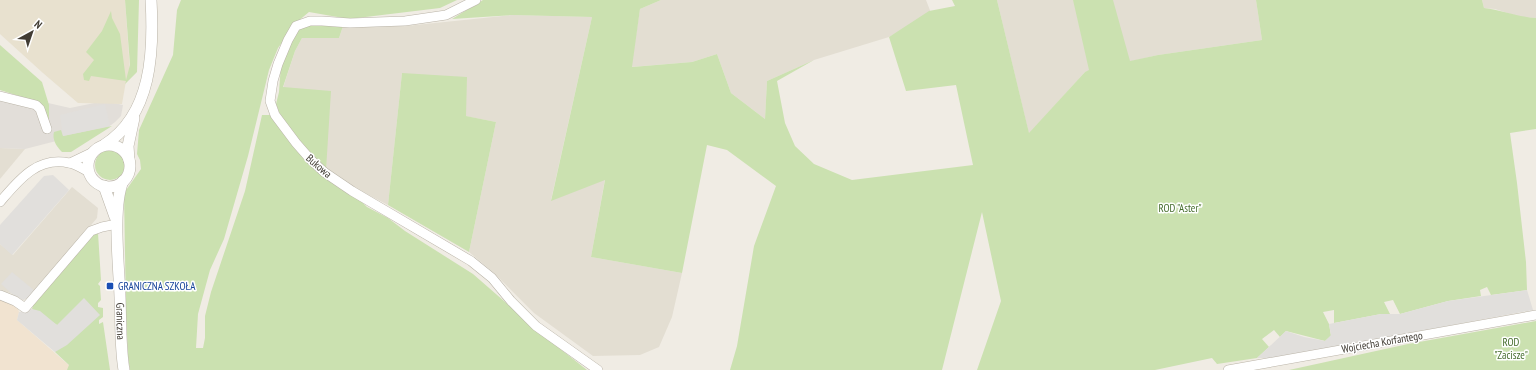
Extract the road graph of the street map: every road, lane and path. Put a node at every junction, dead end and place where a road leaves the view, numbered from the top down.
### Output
1 (151, 0) edge
2 (476, 0) edge
3 (0, 96) edge
4 (135, 114) junction
5 (48, 129) dead end
6 (104, 145) junction
7 (93, 152) junction
8 (130, 162) junction
9 (70, 163) junction
10 (89, 172) junction
11 (123, 181) junction
12 (104, 186) junction
13 (0, 202) edge
14 (117, 224) junction
15 (0, 295) edge
16 (1536, 315) edge
17 (124, 370) edge
18 (598, 370) edge
19 (1228, 370) edge

1 - 4 street
2 - 18 street, Bukowa
3 - 5 street
4 - 6 street
4 - 8 street
6 - 7 street
6 - 8 street
7 - 9 street
7 - 10 street
8 - 11 street
9 - 10 street
9 - 13 street
10 - 12 street
11 - 12 street
11 - 14 street, Graniczna
12 - 14 street, Graniczna
14 - 15 street
14 - 17 street, Graniczna
16 - 19 street, Wojciecha Korfantego

